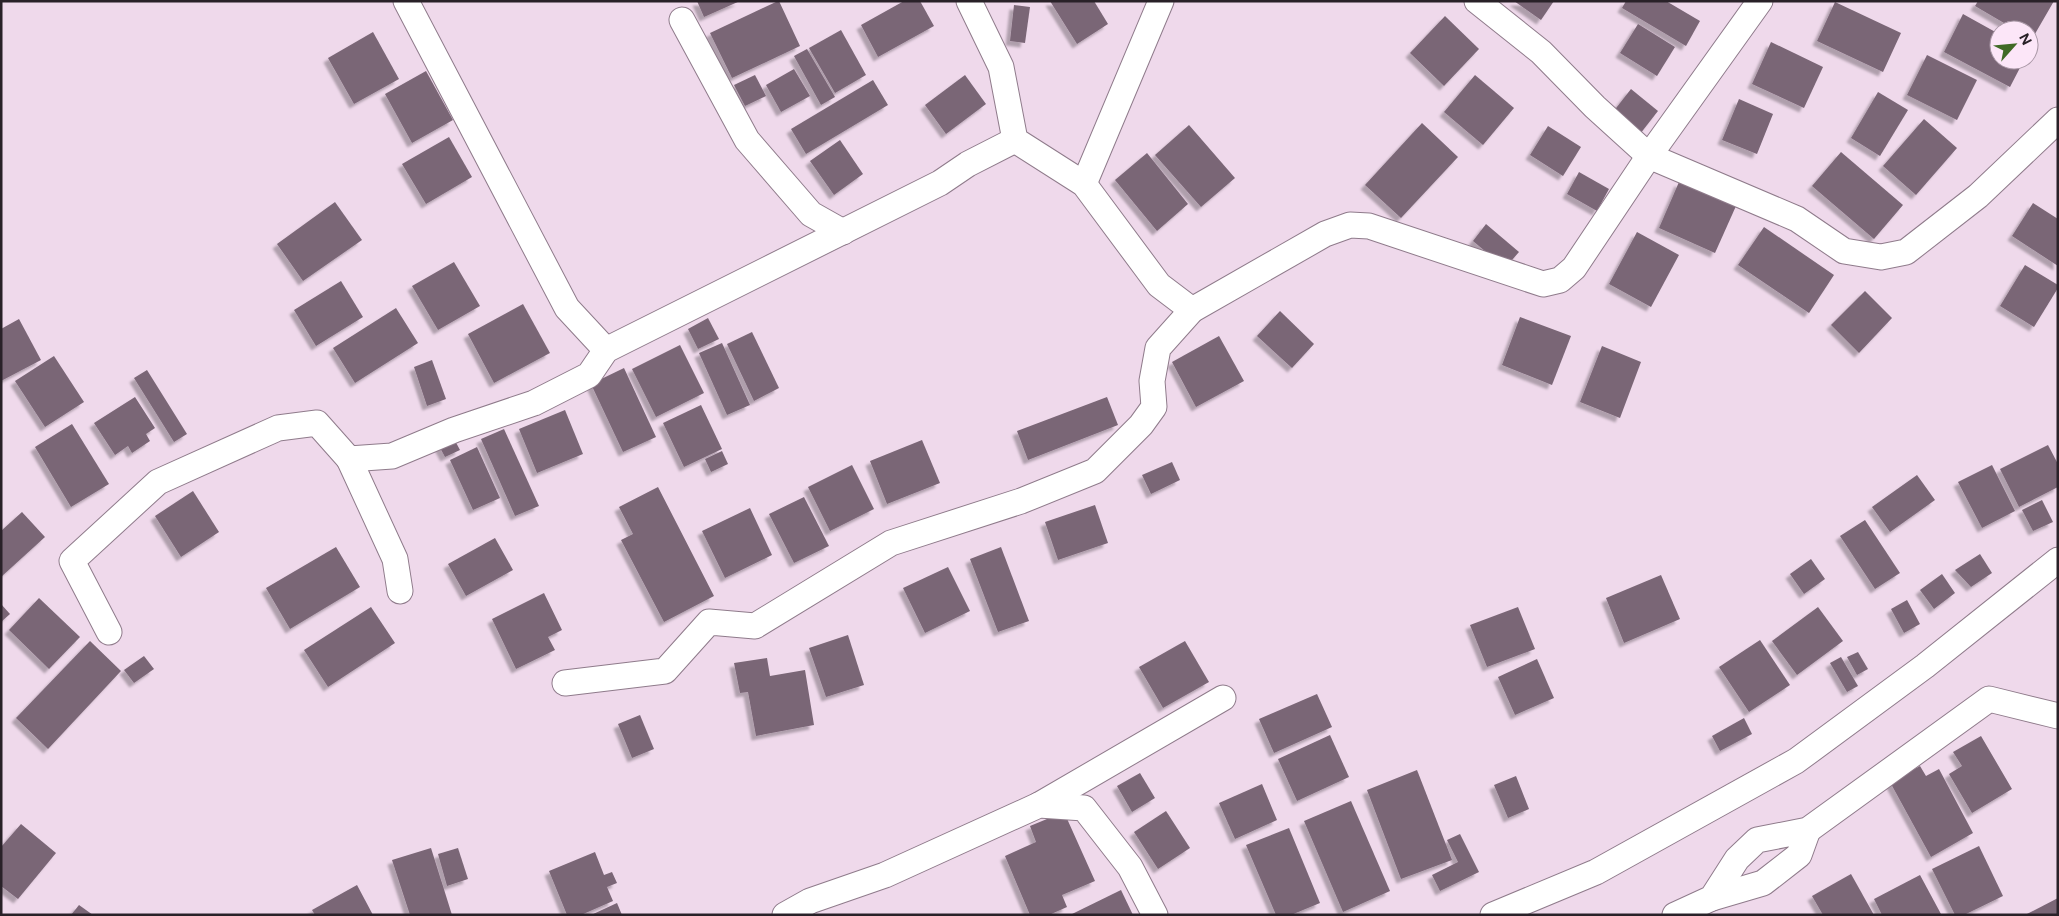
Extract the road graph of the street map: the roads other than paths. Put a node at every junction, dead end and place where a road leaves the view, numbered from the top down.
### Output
1 (406, 1) edge
2 (968, 1) edge
3 (1162, 1) edge
4 (1476, 1) edge
5 (1760, 1) edge
6 (682, 20) dead end
7 (2058, 120) edge
8 (1014, 140) junction
9 (1649, 156) junction
10 (1084, 184) junction
11 (811, 214) junction
12 (844, 232) junction
13 (809, 249) junction
14 (1192, 310) junction
15 (606, 350) junction
16 (349, 460) junction
17 (2058, 560) edge
18 (400, 591) dead end
19 (109, 632) dead end
20 (564, 683) dead end
21 (1223, 698) dead end
22 (2058, 716) edge
23 (1039, 805) junction
24 (1808, 830) junction
25 (1712, 898) junction
26 (785, 915) edge
27 (1155, 915) edge
28 (1493, 915) edge
29 (1675, 915) edge

1 - 15 street
2 - 8 street
3 - 10 street
4 - 9 street
5 - 9 street
6 - 11 street
7 - 9 street
8 - 10 street
8 - 12 street
9 - 14 street
10 - 14 street
11 - 12 street
11 - 13 street
12 - 13 street
13 - 15 street
14 - 20 street
15 - 16 street
16 - 18 street
16 - 19 street
17 - 28 street
21 - 23 street
22 - 24 street
23 - 26 street
23 - 27 street
24 - 25 street
24 - 25 street
25 - 29 street

